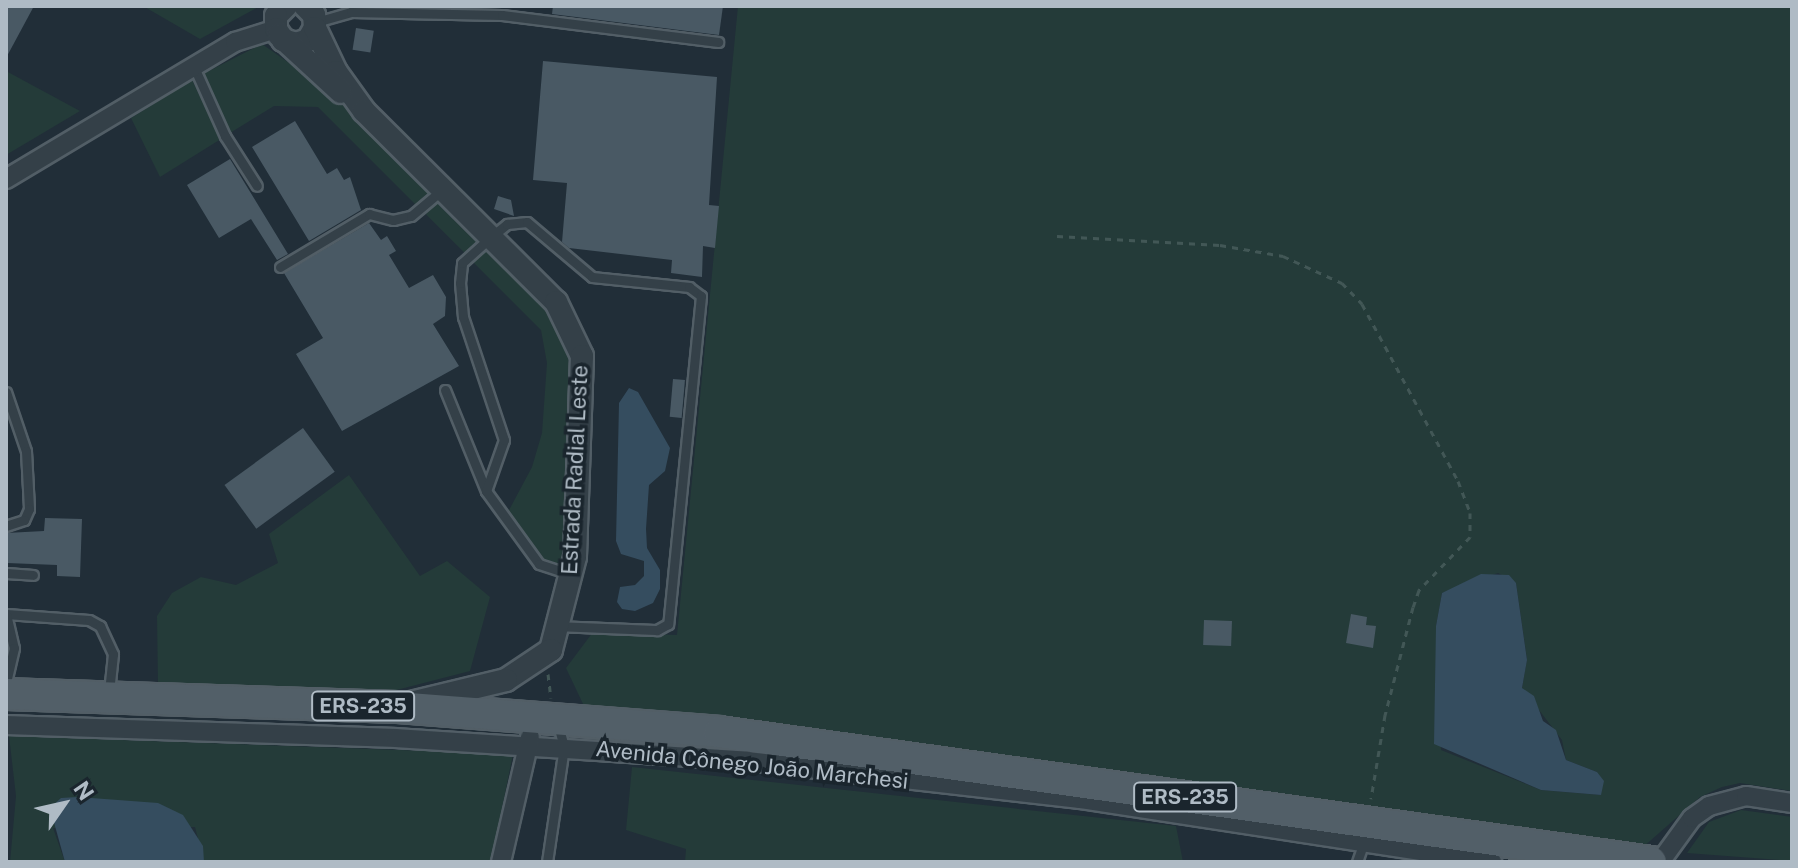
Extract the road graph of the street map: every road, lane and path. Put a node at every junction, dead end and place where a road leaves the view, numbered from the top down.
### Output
1 (313, 15) edge
2 (278, 20) edge
3 (718, 42) dead end
4 (194, 67) junction
5 (364, 111) junction
6 (6, 179) edge
7 (257, 186) dead end
8 (443, 189) junction
9 (1057, 236) dead end
10 (491, 237) junction
11 (280, 267) dead end
12 (445, 390) dead end
13 (6, 392) edge
14 (486, 491) junction
15 (6, 526) edge
16 (6, 573) edge
17 (33, 575) dead end
18 (571, 575) junction
19 (6, 614) edge
20 (559, 626) junction
21 (551, 650) junction
22 (6, 682) edge
23 (6, 694) edge
24 (108, 699) junction
25 (397, 707) junction
26 (548, 717) junction
27 (6, 725) edge
28 (396, 738) junction
29 (525, 747) junction
30 (564, 747) junction
31 (1792, 803) edge
32 (1366, 831) junction
33 (501, 862) edge
34 (547, 862) edge
35 (1357, 862) edge
36 (1492, 862) edge
37 (1651, 862) edge
38 (1660, 862) edge

1 - 2 street
1 - 3 lane
1 - 5 street, Estrada Radial Leste
2 - 4 street
2 - 5 street
4 - 6 street
4 - 7 lane
5 - 8 street, Estrada Radial Leste
8 - 10 street, Estrada Radial Leste
8 - 11 lane
9 - 32 path
10 - 14 lane
10 - 18 street, Estrada Radial Leste
10 - 20 lane
12 - 14 lane
13 - 15 lane
14 - 18 lane
16 - 17 lane
18 - 20 street, Estrada Radial Leste
19 - 22 lane
19 - 24 lane
20 - 21 street, Estrada Radial Leste
21 - 25 street
21 - 26 path
23 - 24 main road, ERS-235
24 - 25 main road, ERS-235
25 - 26 main road, ERS-235
25 - 28 street
26 - 29 street
26 - 30 lane
26 - 32 main road, ERS-235
27 - 28 street, Avenida Cônego João Marchesi
28 - 29 street, Avenida Cônego João Marchesi
29 - 30 street, Avenida Cônego João Marchesi
29 - 33 street
30 - 32 street, Avenida Cônego João Marchesi
30 - 34 lane
31 - 38 street
32 - 35 lane
32 - 36 street, Avenida Cônego João Marchesi
32 - 37 main road, ERS-235

